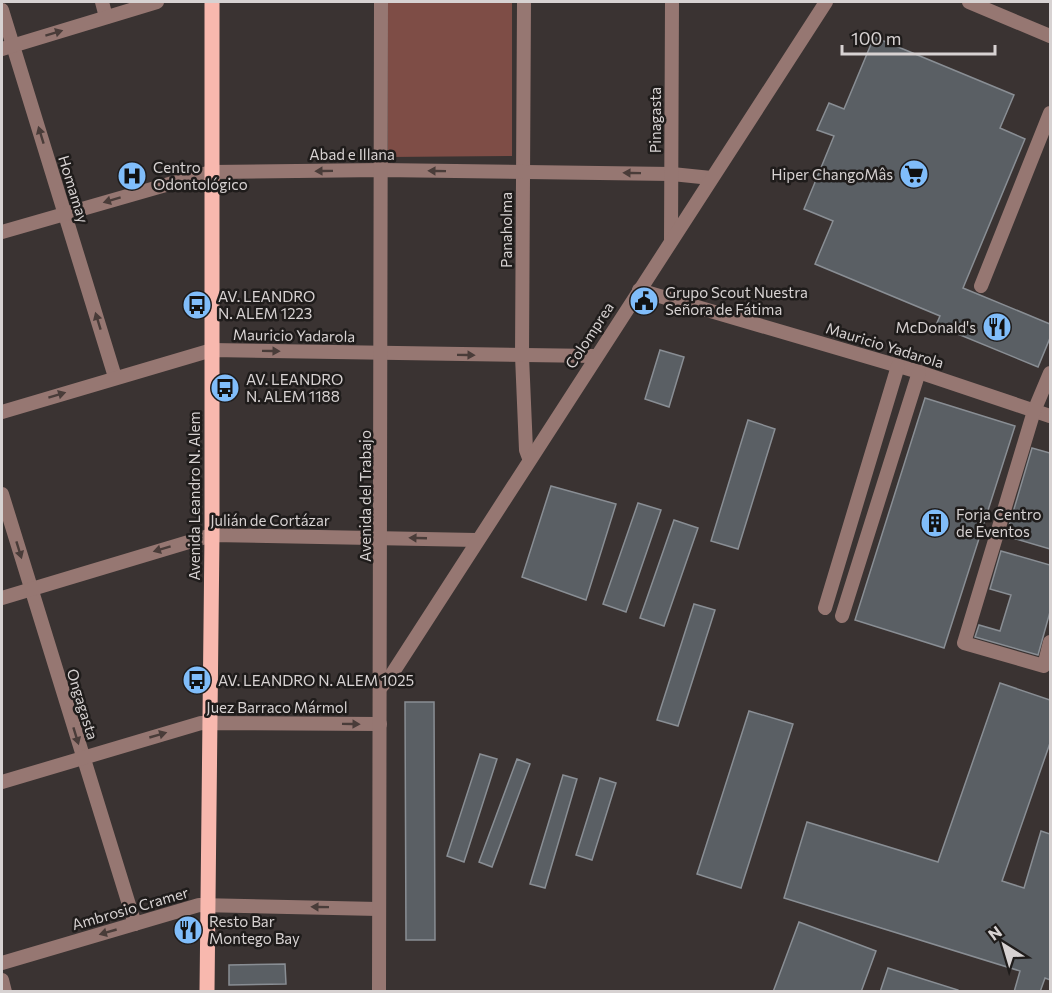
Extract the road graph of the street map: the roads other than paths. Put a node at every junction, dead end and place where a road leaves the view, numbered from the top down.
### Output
1 (102, 2) edge
2 (157, 2) edge
3 (212, 2) edge
4 (381, 2) edge
5 (524, 2) edge
6 (672, 2) edge
7 (813, 2) edge
8 (826, 2) edge
9 (969, 2) edge
10 (2, 10) edge
11 (106, 17) junction
12 (813, 22) junction
13 (1050, 36) edge
14 (7, 47) edge
15 (1050, 113) edge
16 (382, 170) junction
17 (211, 172) junction
18 (523, 172) junction
19 (672, 174) junction
20 (711, 178) junction
21 (65, 214) junction
22 (2, 232) edge
23 (671, 239) junction
24 (981, 286) dead end
25 (639, 290) junction
26 (212, 350) junction
27 (382, 353) junction
28 (522, 356) junction
29 (596, 356) junction
30 (898, 366) junction
31 (919, 372) junction
32 (1050, 373) edge
33 (115, 377) junction
34 (1034, 411) junction
35 (2, 412) edge
36 (1050, 416) edge
37 (530, 458) junction
38 (2, 494) edge
39 (212, 535) junction
40 (381, 536) junction
41 (476, 540) junction
42 (837, 568) junction
43 (855, 572) junction
44 (31, 589) junction
45 (2, 598) edge
46 (825, 608) dead end
47 (842, 616) dead end
48 (1050, 642) edge
49 (381, 688) junction
50 (209, 722) junction
51 (380, 724) junction
52 (82, 757) junction
53 (2, 782) edge
54 (208, 905) junction
55 (378, 909) junction
56 (135, 924) junction
57 (2, 963) edge
58 (2, 980) edge
59 (5, 992) edge
60 (207, 992) edge
61 (379, 992) edge

1 - 11 street
2 - 11 street
3 - 17 main road, Avenida Leandro N. Alem
4 - 16 street, Avenida del Trabajo
5 - 18 street, Panaholma
6 - 19 street, Pinagasta
7 - 12 street
8 - 12 street, Colomprea
9 - 13 street
10 - 14 street, Homamay
14 -> 11 street
12 - 20 street, Colomprea
21 -> 14 street, Homamay
15 - 24 street
16 -> 17 street, Abad e Illana
18 -> 16 street, Abad e Illana
16 - 27 street, Avenida del Trabajo
17 -> 21 street, Abad e Illana
17 - 26 main road, Avenida Leandro N. Alem
19 -> 18 street, Abad e Illana
18 - 28 street, Panaholma
19 - 20 street, Abad e Illana
19 - 23 street, Pinagasta
20 - 23 street, Colomprea
21 - 22 street, Abad e Illana
33 -> 21 street, Homamay
23 - 25 street, Colomprea
25 - 29 street, Colomprea
25 - 30 street, Mauricio Yadarola
26 -> 27 street, Mauricio Yadarola
26 - 33 street, Mauricio Yadarola
26 - 39 main road, Avenida Leandro N. Alem
27 -> 28 street, Mauricio Yadarola
27 - 40 street, Avenida del Trabajo
28 - 29 street, Mauricio Yadarola
28 - 37 street, Panaholma
29 - 37 street, Colomprea
30 - 31 street, Mauricio Yadarola
30 - 42 street
31 - 34 street, Mauricio Yadarola
31 - 43 street
32 - 34 street
35 -> 33 street, Mauricio Yadarola
34 - 36 street, Mauricio Yadarola
34 - 48 street
37 - 41 street, Colomprea
38 -> 44 street, Ongagasta
39 - 40 street, Julián de Cortázar
39 -> 44 street, Julián de Cortázar
39 - 50 main road, Avenida Leandro N. Alem
41 -> 40 street, Julián de Cortázar
40 - 49 street, Avenida del Trabajo
41 - 49 street, Colomprea
42 - 43 street
42 - 46 street
43 - 47 street
44 - 45 street, Julián de Cortázar
44 -> 52 street, Ongagasta
49 - 51 street, Avenida del Trabajo
50 -> 51 street, Juez Barraco Mármol
52 -> 50 street, Juez Barraco Mármol
50 - 54 main road, Avenida Leandro N. Alem
51 - 55 street, Avenida del Trabajo
52 - 53 street, Juez Barraco Mármol
52 - 56 street, Ongagasta
55 -> 54 street, Ambrosio Cramer
54 - 56 street, Ambrosio Cramer
54 - 60 main road, Avenida Leandro N. Alem
55 - 61 street, Avenida del Trabajo
56 -> 57 street, Ambrosio Cramer
58 - 59 street

